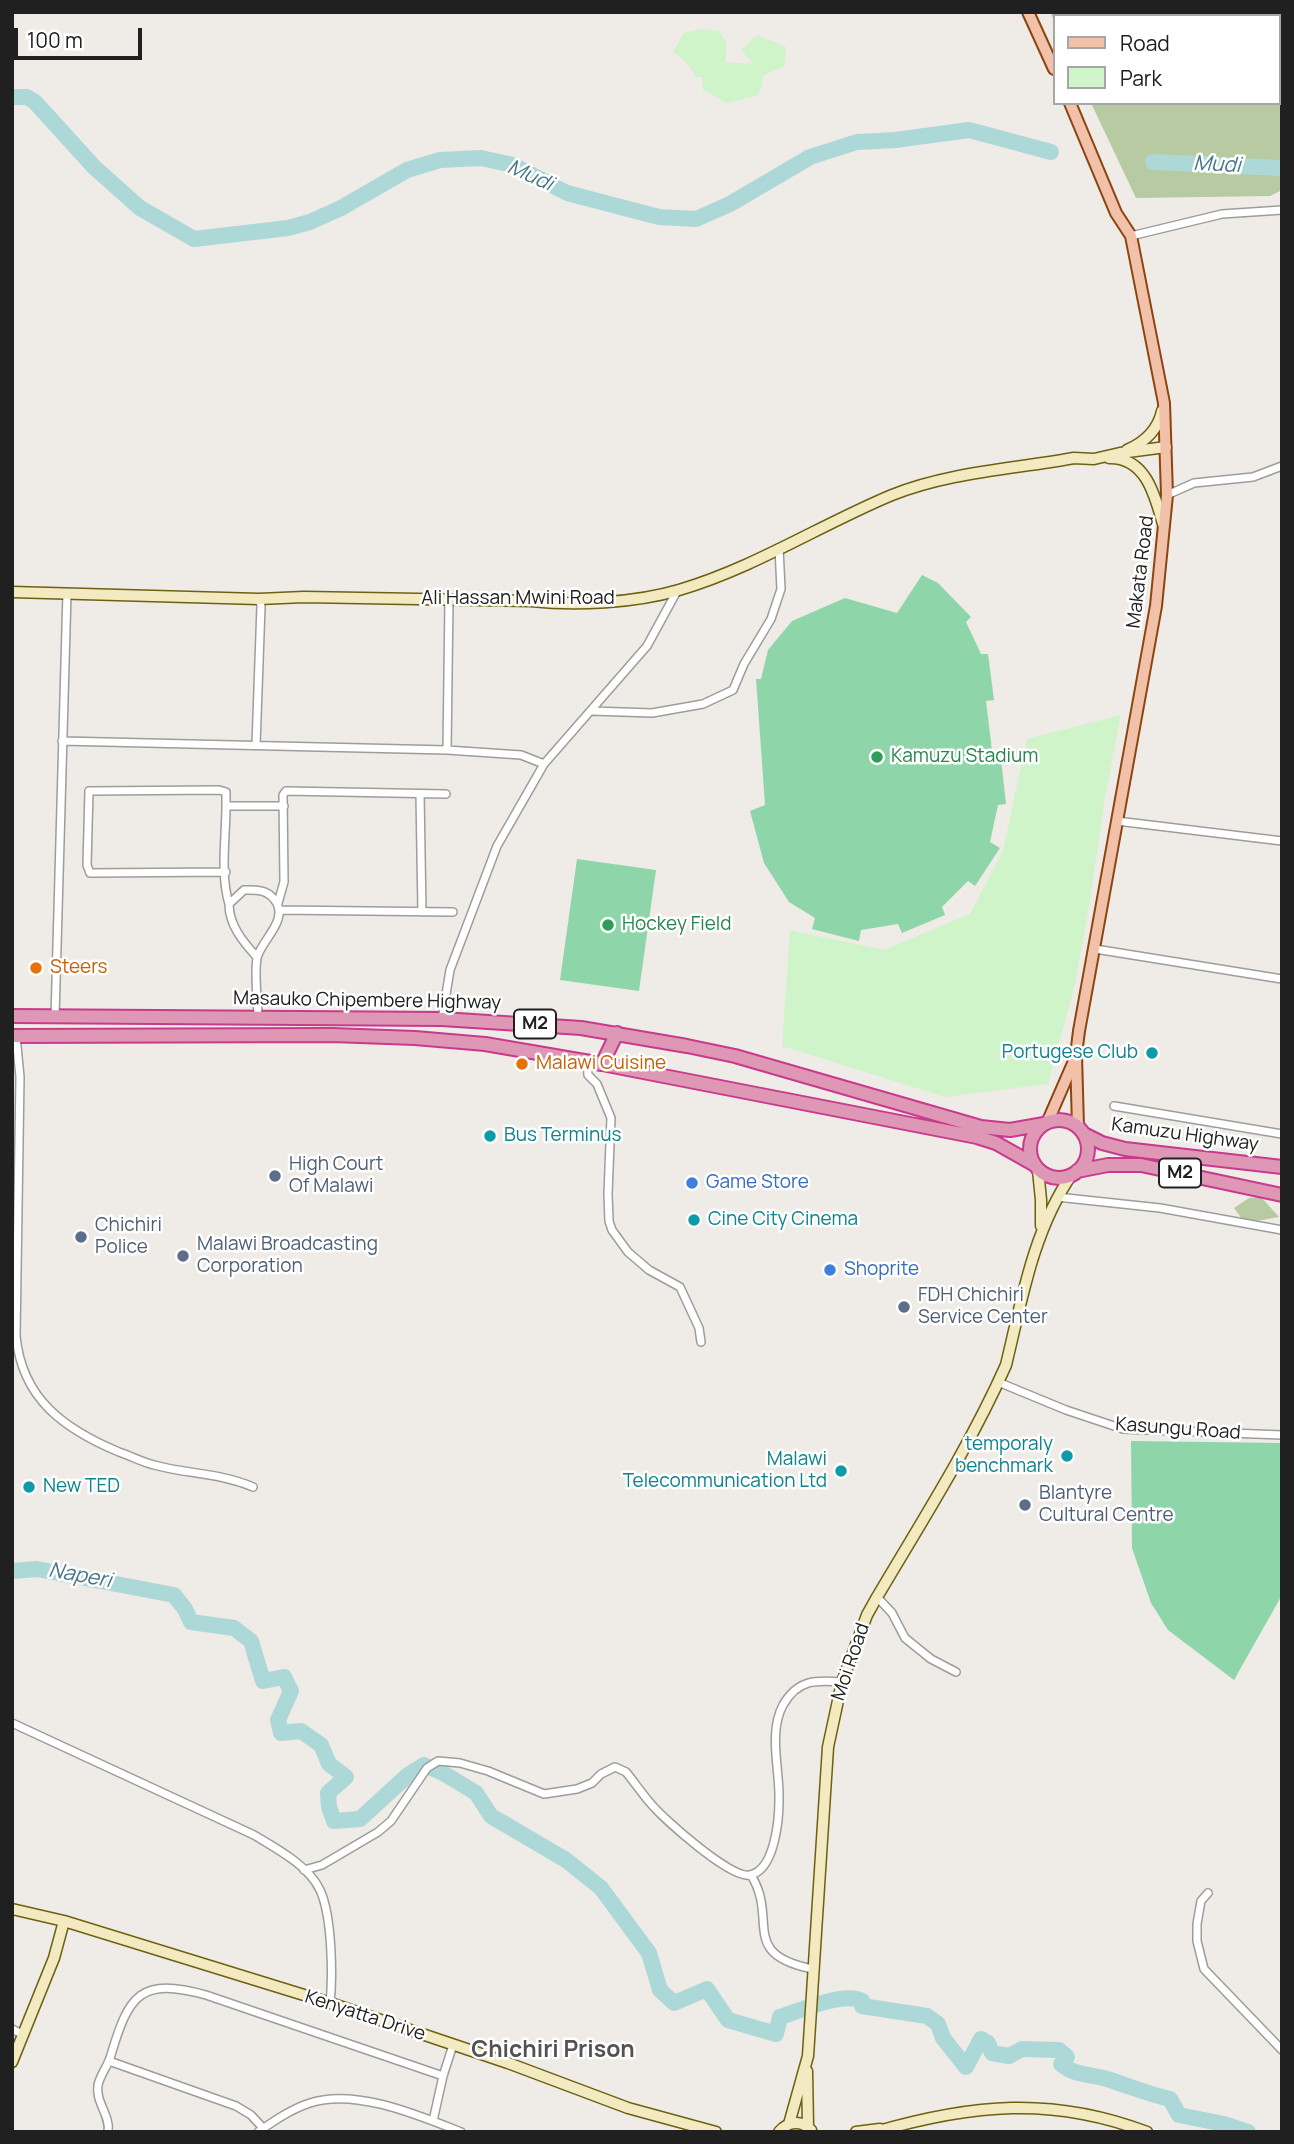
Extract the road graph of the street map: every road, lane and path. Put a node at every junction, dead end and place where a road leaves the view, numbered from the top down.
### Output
1 (1028, 12) edge
2 (1052, 65) edge
3 (1071, 105) edge
4 (1282, 210) edge
5 (1131, 236) junction
6 (1164, 403) junction
7 (1166, 447) junction
8 (1120, 453) junction
9 (1094, 459) junction
10 (1282, 466) edge
11 (1167, 495) junction
12 (1164, 528) junction
13 (779, 548) junction
14 (677, 591) junction
15 (12, 592) edge
16 (67, 593) junction
17 (259, 599) junction
18 (449, 600) junction
19 (592, 711) junction
20 (62, 741) junction
21 (257, 745) junction
22 (447, 750) junction
23 (544, 764) junction
24 (420, 794) junction
25 (446, 794) dead end
26 (226, 806) junction
27 (284, 807) junction
28 (1117, 821) junction
29 (1282, 841) edge
30 (226, 872) junction
31 (229, 904) junction
32 (279, 906) junction
33 (422, 912) junction
34 (453, 912) dead end
35 (1096, 949) junction
36 (257, 957) junction
37 (1282, 979) edge
38 (12, 1016) edge
39 (55, 1017) junction
40 (258, 1019) junction
41 (442, 1020) junction
42 (617, 1033) junction
43 (14, 1036) edge
44 (1076, 1055) junction
45 (587, 1061) junction
46 (602, 1064) junction
47 (16, 1077) edge
48 (1114, 1105) dead end
49 (1045, 1123) junction
50 (1081, 1131) junction
51 (1282, 1134) edge
52 (1036, 1167) junction
53 (1282, 1167) edge
54 (1075, 1173) junction
55 (1282, 1195) edge
56 (1057, 1197) junction
57 (1282, 1230) edge
58 (1039, 1237) junction
59 (701, 1342) dead end
60 (998, 1382) junction
61 (1282, 1435) edge
62 (253, 1487) dead end
63 (877, 1597) junction
64 (956, 1672) dead end
65 (842, 1682) junction
66 (12, 1723) edge
67 (304, 1870) junction
68 (751, 1875) junction
69 (1208, 1893) dead end
70 (12, 1909) edge
71 (65, 1921) junction
72 (813, 1969) junction
73 (330, 2003) junction
74 (12, 2029) edge
75 (23, 2035) junction
76 (453, 2045) junction
77 (1282, 2050) edge
78 (808, 2056) junction
79 (109, 2061) junction
80 (12, 2062) edge
81 (443, 2076) junction
82 (433, 2121) junction
83 (889, 2128) junction
84 (780, 2129) edge
85 (810, 2129) edge
86 (260, 2130) edge
87 (108, 2132) edge
88 (461, 2132) edge
89 (716, 2132) edge
90 (856, 2132) edge
91 (875, 2132) edge
92 (1147, 2132) edge

1 - 2 main road
3 - 5 main road, Makata Road
4 - 5 street
5 - 6 main road, Makata Road
6 - 7 main road, Makata Road
6 - 8 main road
7 - 8 main road, Ali Hassan Mwini Road
7 - 11 main road, Makata Road
8 - 9 main road, Ali Hassan Mwini Road
9 - 12 main road
9 - 13 main road, Ali Hassan Mwini Road
10 - 11 street
11 - 12 main road, Makata Road
12 - 28 main road, Makata Road
13 - 14 main road, Ali Hassan Mwini Road
13 - 19 street
14 - 18 main road, Ali Hassan Mwini Road
14 - 19 street
15 - 16 main road, Ali Hassan Mwini Road
16 - 17 main road, Ali Hassan Mwini Road
16 - 20 street
17 - 18 main road, Ali Hassan Mwini Road
17 - 21 street
18 - 22 street
19 - 23 street
20 - 21 street
20 - 39 street
21 - 22 street
22 - 23 street
23 - 41 street
24 - 25 street
24 - 27 street
24 - 33 street
26 - 27 street
26 - 30 street
26 - 30 street
27 - 32 street
28 - 29 street
28 - 35 main road, Makata Road
30 - 31 street
31 - 32 street
31 - 36 street
32 - 33 street
32 - 36 street
33 - 34 street
35 - 37 street
35 - 44 main road, Makata Road
36 - 40 street
38 - 39 highway, Masauko Chipembere Highway / M2
39 - 40 highway, Masauko Chipembere Highway / M2
40 - 41 highway, Masauko Chipembere Highway / M2
41 - 42 highway, Masauko Chipembere Highway / M2
42 - 46 highway
42 - 49 highway, Masauko Chipembere Highway / M2
43 - 45 highway, Masauko Chipembere Highway / M2
43 - 47 street
44 - 49 main road, Makata Road
44 - 50 main road, Makata Road
45 - 46 highway, Masauko Chipembere Highway / M2
45 - 59 street
46 - 52 highway, Masauko Chipembere Highway / M2
47 - 62 street
48 - 51 street
49 - 50 highway, M2
49 - 52 highway
50 - 53 highway, Kamuzu Highway / M2
50 - 54 highway
52 - 54 highway, M2
52 - 58 main road
54 - 55 highway, Kamuzu Highway / M2
54 - 56 main road
56 - 57 street
56 - 58 main road
58 - 60 main road, Moi Road
60 - 61 street, Kasungu Road
60 - 63 main road, Moi Road
63 - 64 street
63 - 65 main road, Moi Road
65 - 68 street
65 - 72 main road, Moi Road
66 - 67 street
67 - 68 street
67 - 73 street
68 - 72 street
69 - 77 street
70 - 71 main road, Kenyatta Drive
71 - 73 main road, Kenyatta Drive
71 - 75 main road
72 - 78 main road, Moi Road
73 - 76 main road, Kenyatta Drive
74 - 75 street
75 - 80 main road
76 - 81 street
76 - 89 main road, Kenyatta Drive
78 - 84 main road, Moi Road
78 - 85 main road
79 - 81 street
79 - 86 street
79 - 87 street
81 - 82 street
82 - 86 street
82 - 88 street
83 - 90 main road
83 - 91 main road
83 - 92 main road
84 - 85 main road

